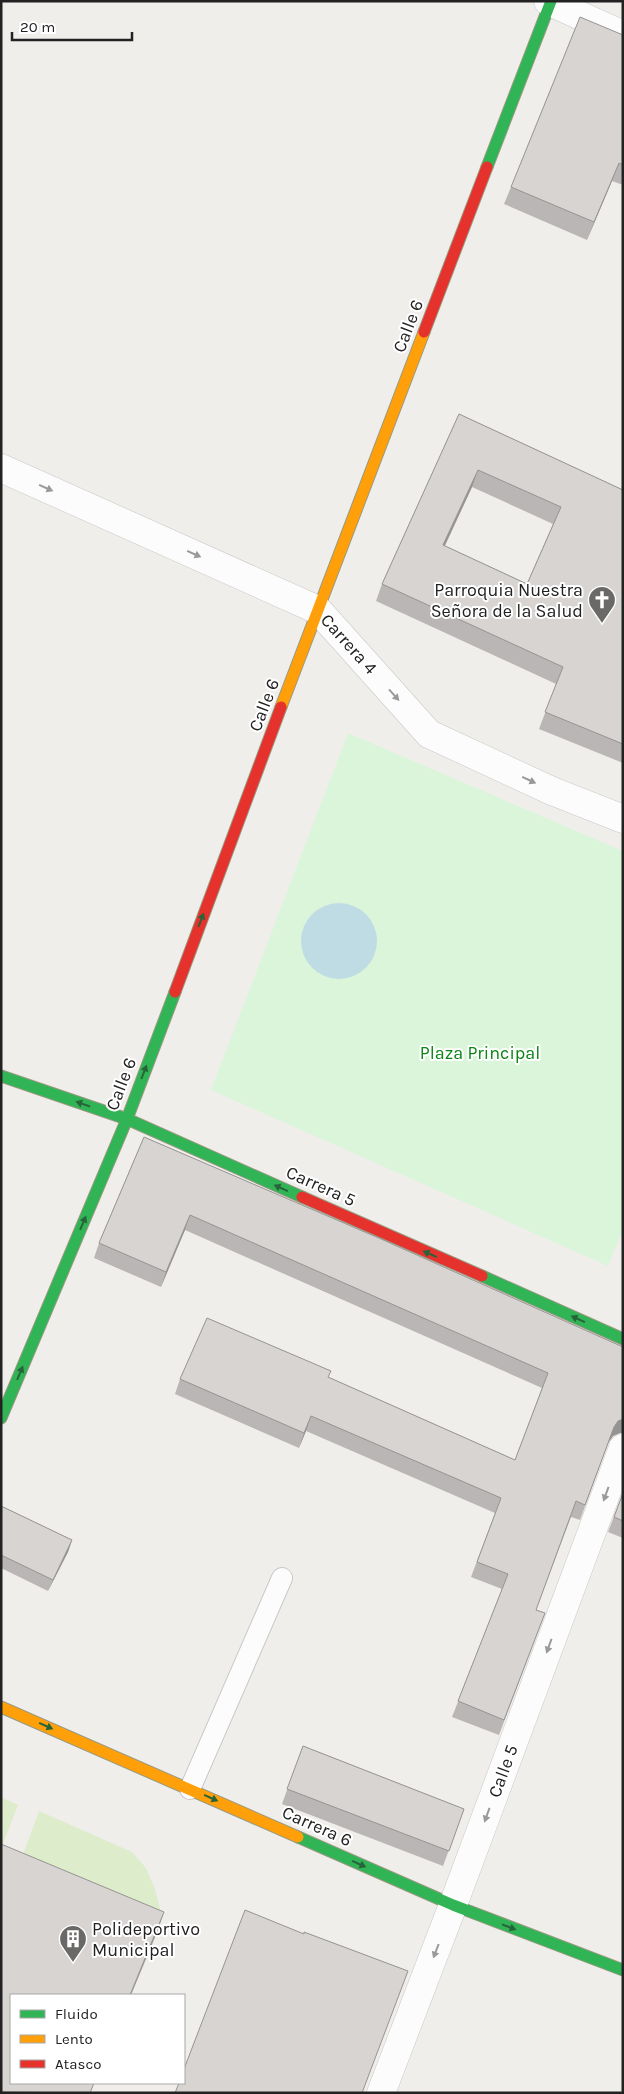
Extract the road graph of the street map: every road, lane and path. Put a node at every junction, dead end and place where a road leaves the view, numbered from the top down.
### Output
1 (550, 2) edge
2 (623, 35) edge
3 (1, 468) edge
4 (318, 610) junction
5 (623, 819) edge
6 (1, 1076) edge
7 (126, 1119) junction
8 (623, 1339) edge
9 (1, 1418) edge
10 (623, 1448) edge
11 (282, 1578) dead end
12 (1, 1706) edge
13 (190, 1789) junction
14 (453, 1905) junction
15 (623, 1970) edge
16 (380, 2093) edge

1 - 2 street
1 - 4 street, Calle 6
3 -> 4 street, Carrera 4
4 -> 5 street, Carrera 4
7 -> 4 street, Calle 6
7 -> 6 street, Carrera 5
8 -> 7 street, Carrera 5
9 -> 7 street, Calle 6
10 -> 14 street, Calle 5
11 - 13 lane
12 -> 13 street, Carrera 6
13 -> 14 street, Carrera 6
14 -> 15 street, Carrera 6
14 -> 16 street, Calle 5

